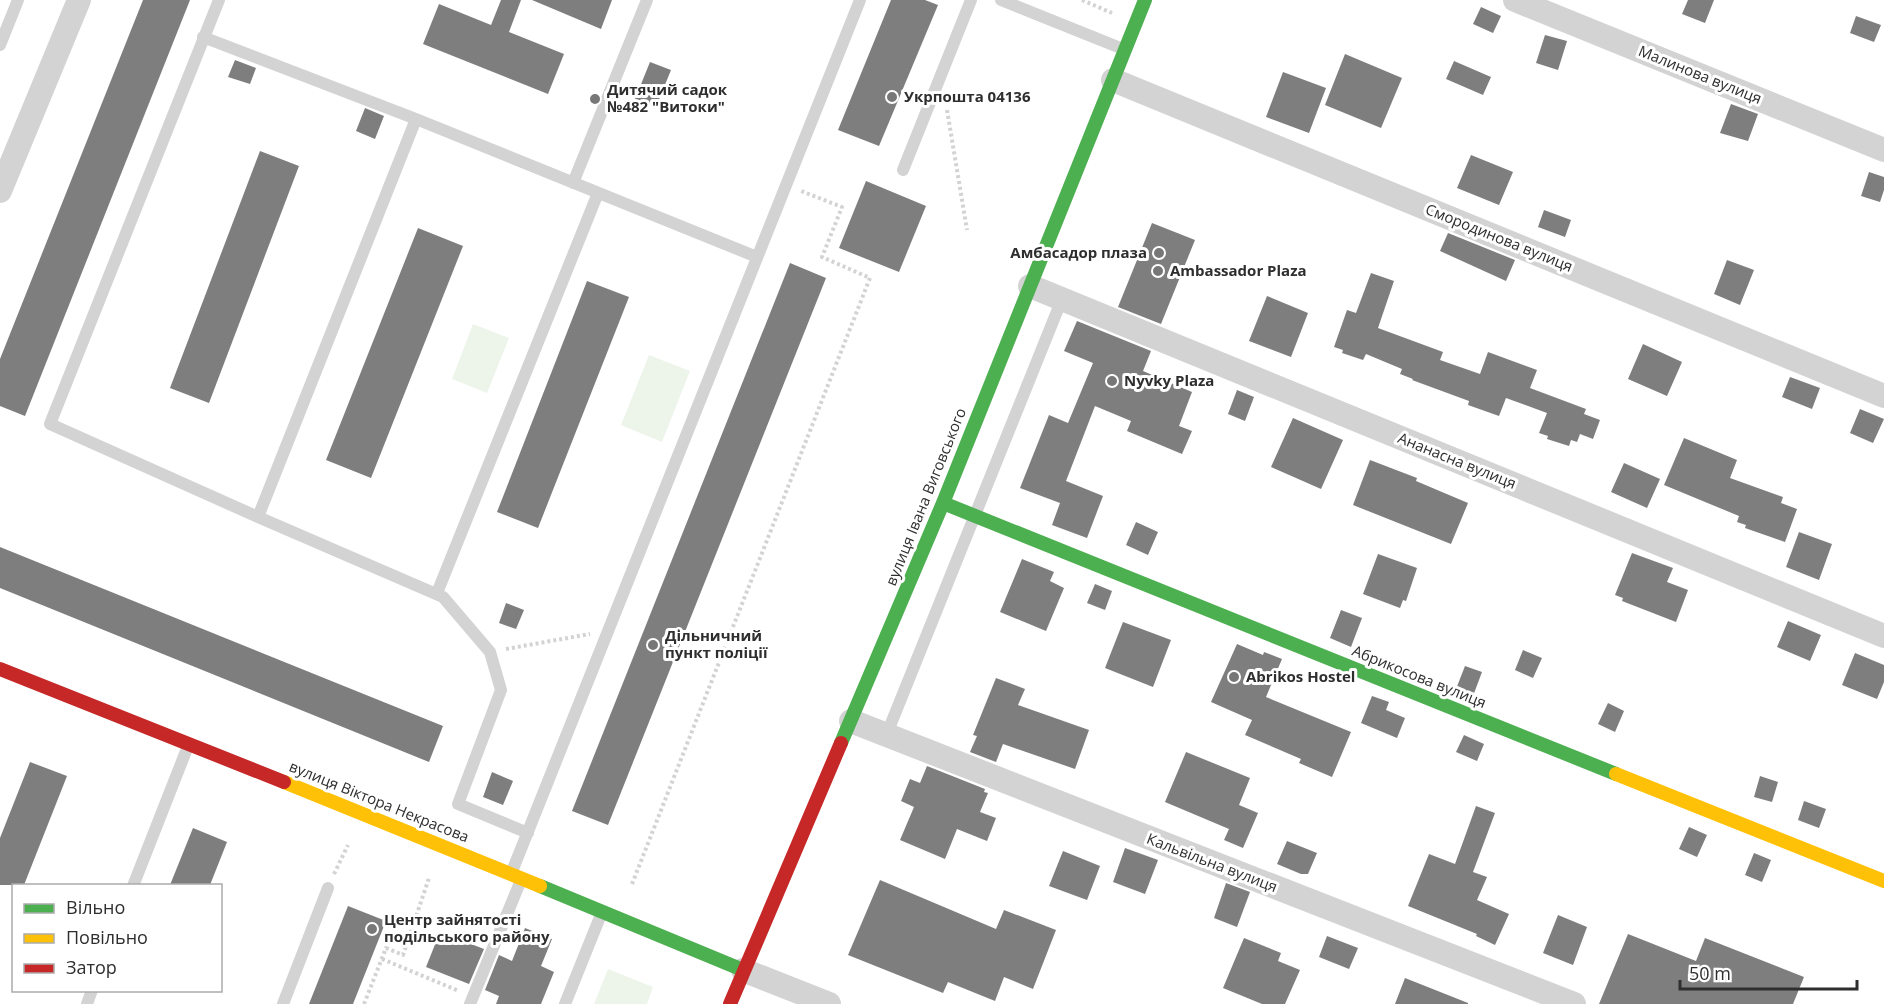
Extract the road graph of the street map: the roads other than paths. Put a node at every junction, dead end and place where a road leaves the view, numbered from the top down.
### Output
1 (18, 0) edge
2 (79, 0) edge
3 (219, 0) edge
4 (647, 0) edge
5 (860, 0) edge
6 (971, 0) edge
7 (1001, 0) edge
8 (1145, 0) edge
9 (1515, 0) edge
10 (203, 37) junction
11 (0, 45) edge
12 (1125, 50) junction
13 (1113, 80) junction
14 (416, 119) junction
15 (1884, 150) edge
16 (903, 170) dead end
17 (573, 183) junction
18 (0, 191) edge
19 (598, 193) junction
20 (757, 257) junction
21 (1030, 285) junction
22 (1062, 299) junction
23 (1884, 396) edge
24 (943, 503) junction
25 (974, 516) junction
26 (258, 517) junction
27 (437, 593) junction
28 (1884, 636) edge
29 (0, 669) edge
30 (851, 721) junction
31 (886, 736) junction
32 (189, 744) junction
33 (528, 833) junction
34 (517, 876) junction
35 (1884, 881) edge
36 (134, 884) edge
37 (328, 888) road end
38 (603, 911) junction
39 (743, 970) junction
40 (472, 1000) edge
41 (283, 1004) edge
42 (566, 1004) edge
43 (730, 1004) edge
44 (829, 1004) edge
45 (1574, 1004) edge

1 - 11 lane
2 - 18 street
3 - 10 lane
4 - 17 lane
5 - 20 lane
6 - 16 lane
7 - 12 lane
8 - 12 main road, вулиця Івана Виговського
9 - 15 street, Малинова вулиця
10 - 14 lane
10 - 26 lane
12 - 13 main road, вулиця Івана Виговського
13 - 21 main road, вулиця Івана Виговського
13 - 23 street, Смородинова вулиця
14 - 17 lane
14 - 26 lane
17 - 19 lane
19 - 20 lane
19 - 27 lane
20 - 33 lane
21 - 22 street, Ананасна вулиця
21 - 24 main road, вулиця Івана Виговського
22 - 25 lane
22 - 28 street, Ананасна вулиця
24 - 25 main road, Абрикосова вулиця
24 - 30 main road, вулиця Івана Виговського
25 - 31 lane
25 - 35 main road, Абрикосова вулиця
26 - 27 lane
27 - 33 lane
29 - 32 main road, вулиця Віктора Некрасова
30 - 31 street, Кальвільна вулиця
30 - 39 main road, вулиця Івана Виговського
31 - 45 street, Кальвільна вулиця
32 - 34 main road, вулиця Віктора Некрасова
32 - 36 lane
33 - 34 lane
34 - 38 main road, вулиця Віктора Некрасова
34 - 40 lane
37 - 41 lane
38 - 39 main road, вулиця Віктора Некрасова
38 - 42 lane
39 - 43 main road, вулиця Івана Виговського
39 - 44 street

